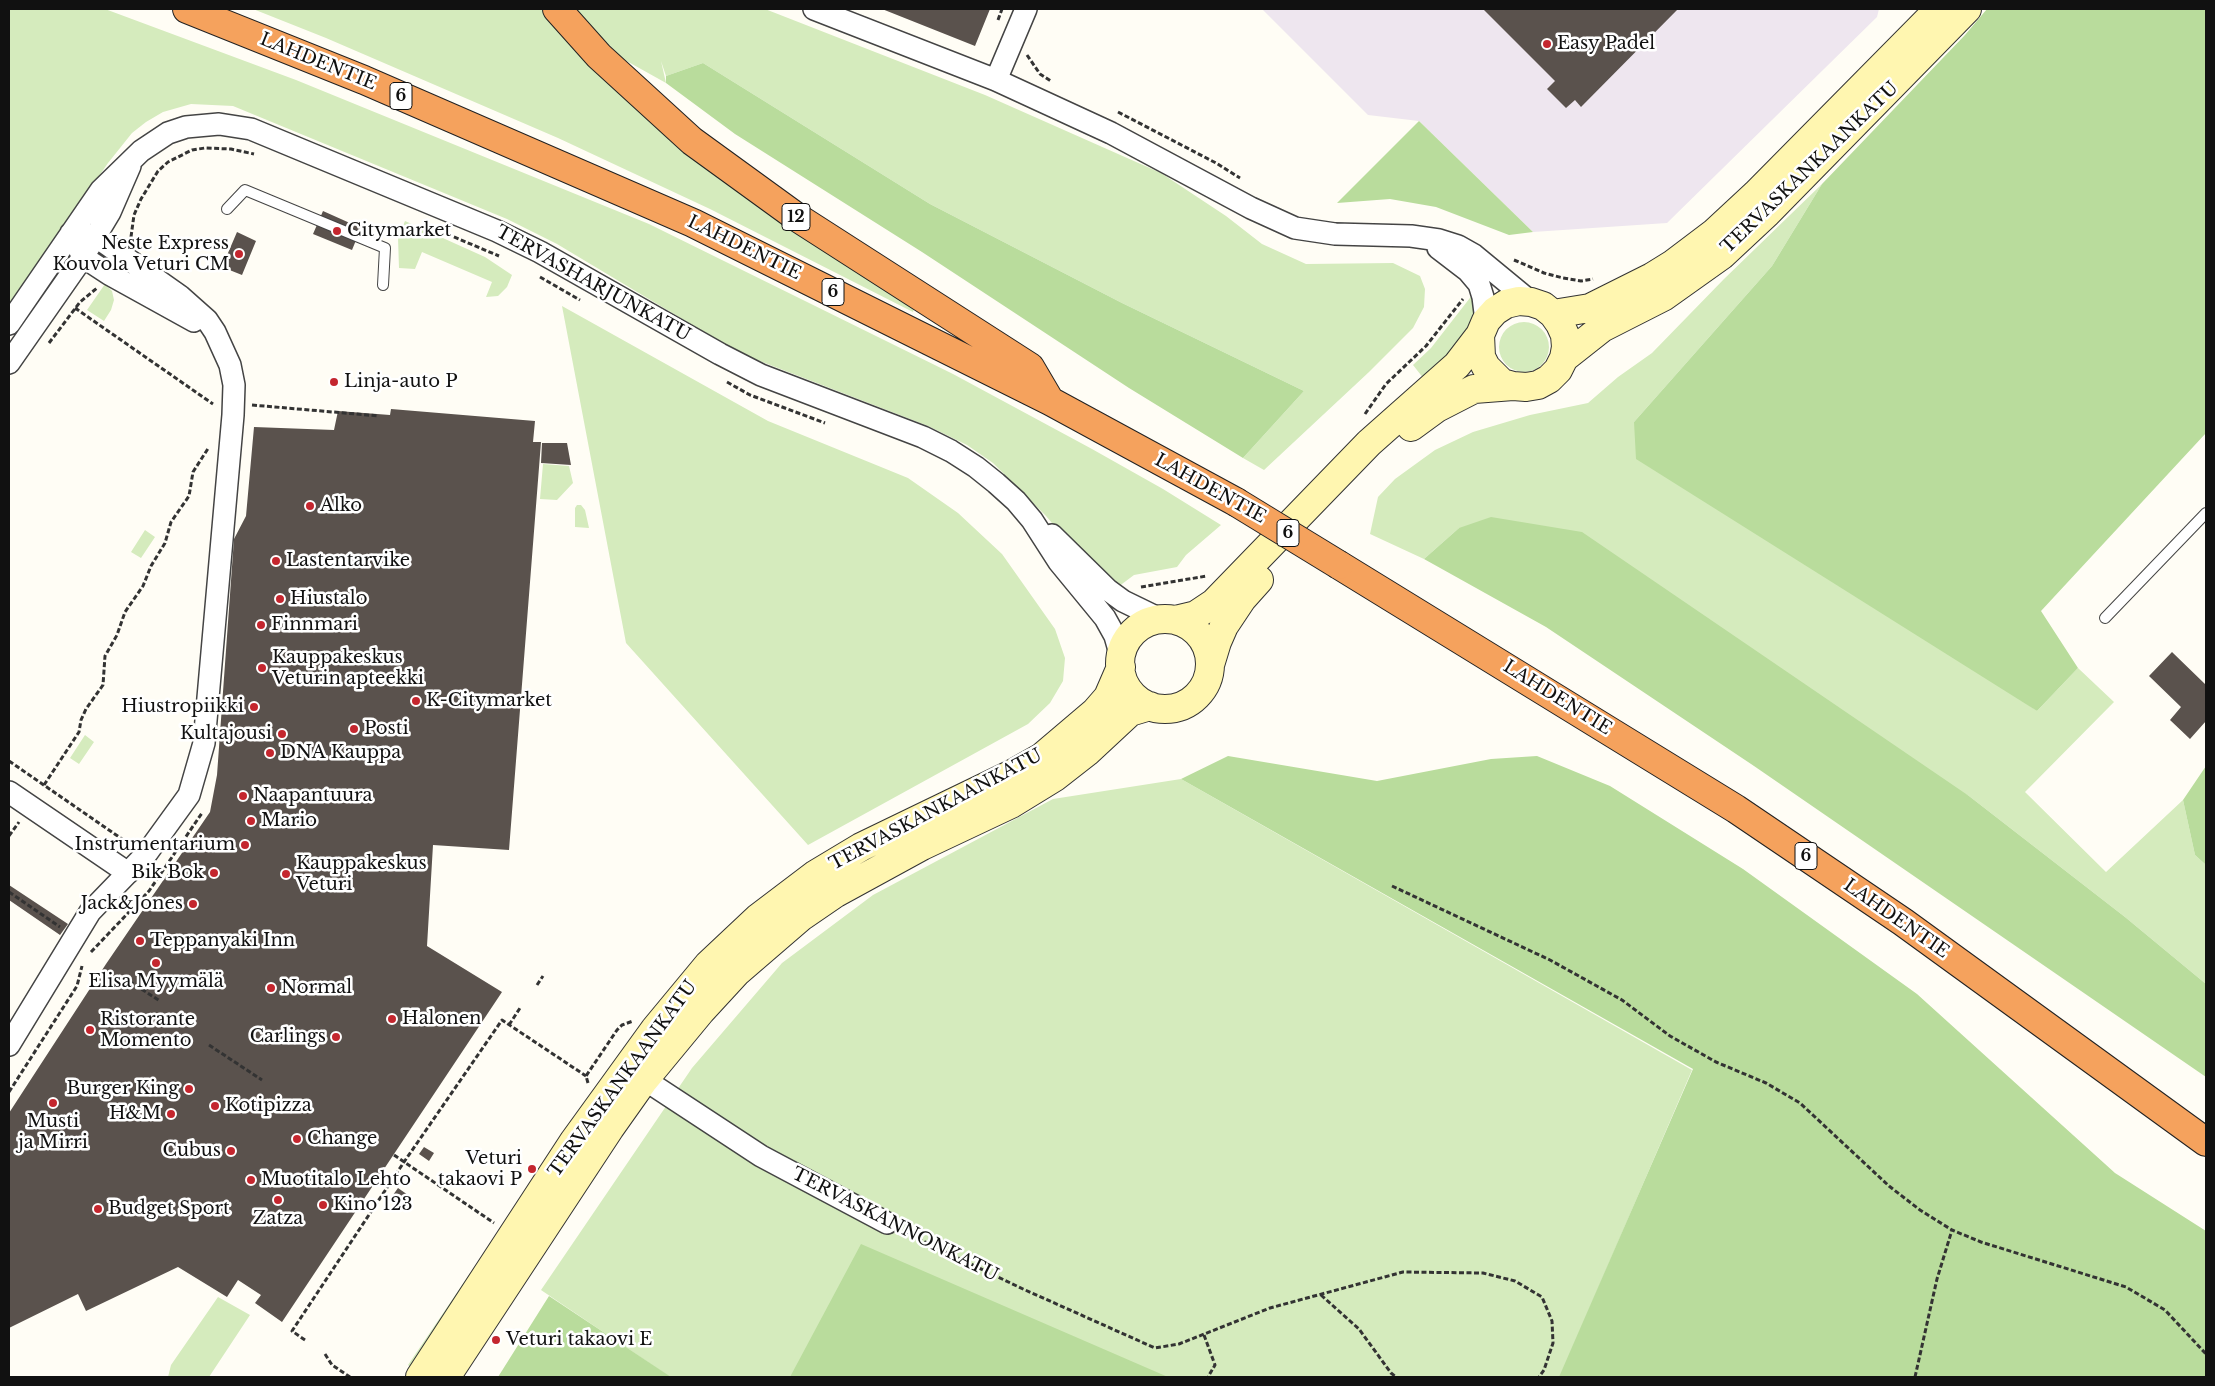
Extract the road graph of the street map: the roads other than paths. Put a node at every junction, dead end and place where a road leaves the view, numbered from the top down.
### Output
1 (187, 9) edge
2 (557, 9) edge
3 (814, 9) edge
4 (1026, 9) edge
5 (1939, 9) edge
6 (1967, 9) edge
7 (996, 80) junction
8 (1827, 138) junction
9 (134, 157) junction
10 (227, 209) dead end
11 (71, 233) junction
12 (95, 236) junction
13 (1411, 236) junction
14 (83, 257) junction
15 (383, 285) dead end
16 (1542, 308) junction
17 (9, 324) edge
18 (1483, 328) junction
19 (222, 350) junction
20 (1564, 358) junction
21 (9, 363) edge
22 (1513, 386) junction
23 (1050, 401) junction
24 (2206, 513) edge
25 (1032, 520) junction
26 (2105, 618) dead end
27 (1168, 619) junction
28 (1121, 662) junction
29 (1210, 665) junction
30 (1150, 706) junction
31 (9, 792) edge
32 (128, 874) junction
33 (9, 1045) edge
34 (635, 1074) junction
35 (2206, 1142) edge
36 (887, 1223) road end
37 (420, 1377) edge
38 (446, 1377) edge

1 - 23 highway, LAHDENTIE / 6
2 - 23 highway, 12
3 - 7 street
4 - 7 street
5 - 8 street, TERVASKANKAANKATU
6 - 8 street, TERVASKANKAANKATU
7 - 13 street
8 - 16 street, TERVASKANKAANKATU
8 - 20 street, TERVASKANKAANKATU
9 - 11 street, TERVASHARJUNKATU
9 - 12 street, TERVASHARJUNKATU
9 - 25 street, TERVASHARJUNKATU
10 - 15 lane
11 - 12 street
11 - 14 street
11 - 17 street, TERVASHARJUNKATU
12 - 14 street, TERVASHARJUNKATU
12 - 19 street
13 - 16 street
13 - 18 street
14 - 19 street
14 - 21 street, TERVASHARJUNKATU
16 - 18 street
16 - 20 street
18 - 22 street
18 - 27 street
19 - 32 street
20 - 22 street
22 - 29 street
23 - 35 highway, LAHDENTIE / 6, bridge
24 - 26 lane
25 - 27 street, TERVASHARJUNKATU
25 - 28 street, TERVASHARJUNKATU
27 - 28 street
27 - 29 street
28 - 30 street
28 - 34 street, TERVASKANKAANKATU
29 - 30 street
30 - 34 street, TERVASKANKAANKATU
31 - 32 street
32 - 33 street
34 - 36 street, TERVASKANNONKATU
34 - 37 street, TERVASKANKAANKATU
34 - 38 street, TERVASKANKAANKATU

